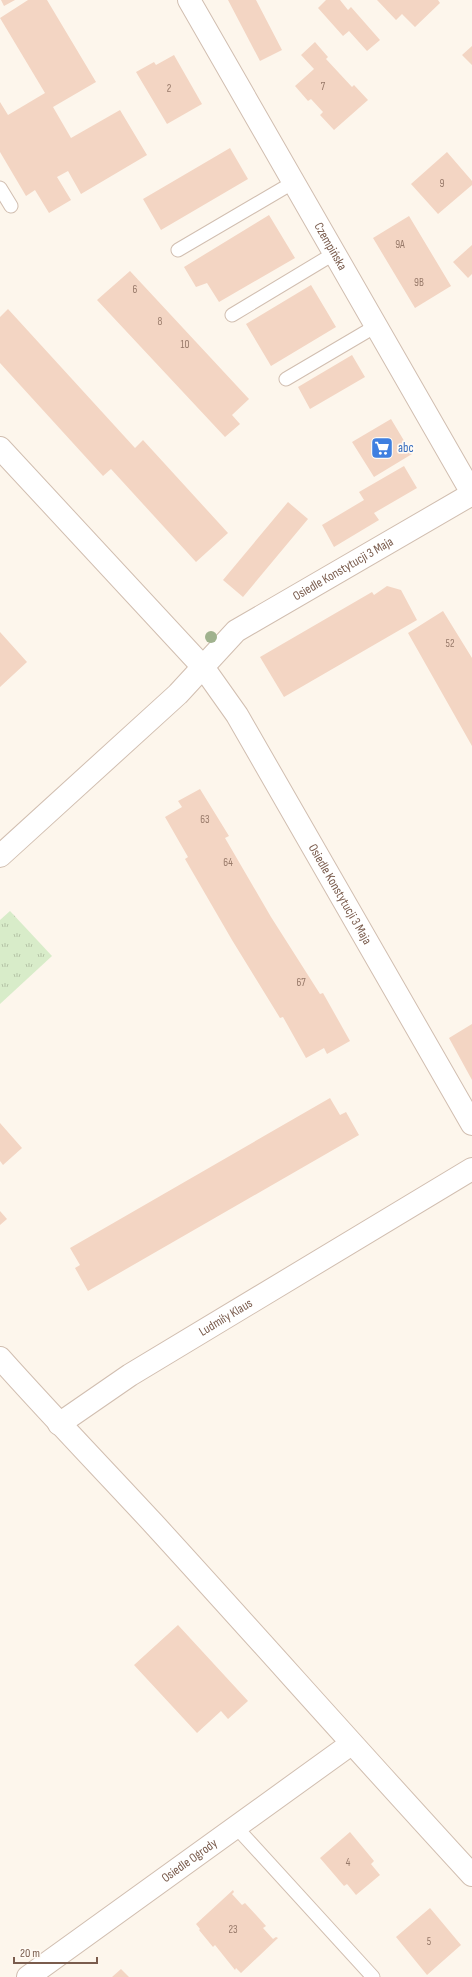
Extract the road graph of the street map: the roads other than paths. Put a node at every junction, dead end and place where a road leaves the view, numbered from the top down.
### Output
1 (189, 0) edge
2 (294, 182) junction
3 (0, 188) edge
4 (11, 206) dead end
5 (178, 250) dead end
6 (335, 253) junction
7 (232, 315) dead end
8 (376, 326) junction
9 (286, 378) dead end
10 (0, 448) edge
11 (472, 493) edge
12 (204, 667) junction
13 (0, 856) edge
14 (472, 1124) edge
15 (472, 1169) edge
16 (0, 1358) edge
17 (59, 1424) junction
18 (351, 1744) junction
19 (236, 1827) junction
20 (472, 1875) edge
21 (28, 1977) edge
22 (373, 1977) edge

1 - 2 street, Czempińska
2 - 5 lane
2 - 6 street, Czempińska
3 - 4 lane
6 - 7 lane
6 - 8 street, Czempińska
8 - 9 lane
8 - 11 street, Czempińska
10 - 12 street, Osiedle Konstytucji 3 Maja
11 - 12 street, Osiedle Konstytucji 3 Maja
12 - 13 street, Osiedle Konstytucji 3 Maja
12 - 14 street, Osiedle Konstytucji 3 Maja
15 - 17 street, Ludmiły Klaus
16 - 17 street
17 - 18 street
18 - 19 street, Osiedle Ogrody
18 - 20 street
19 - 21 street, Osiedle Ogrody
19 - 22 lane

